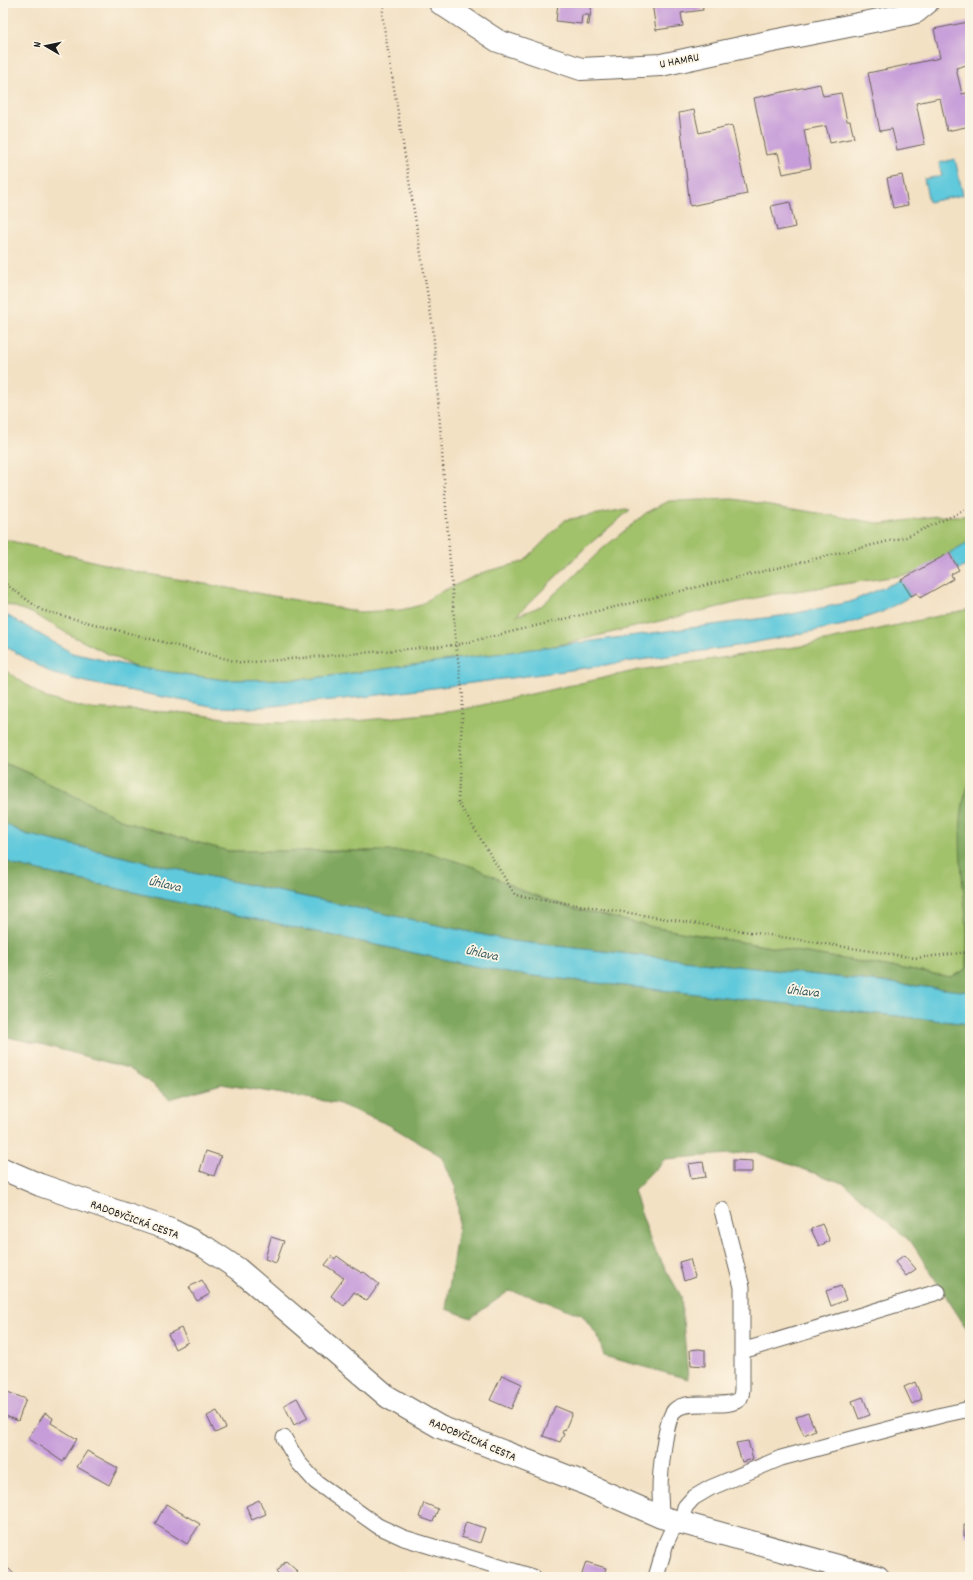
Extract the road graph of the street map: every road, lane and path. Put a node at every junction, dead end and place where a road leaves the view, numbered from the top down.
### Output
1 (385, 3) edge
2 (440, 3) edge
3 (927, 3) edge
4 (970, 508) edge
5 (3, 582) edge
6 (456, 645) junction
7 (970, 952) edge
8 (3, 1169) edge
9 (722, 1210) dead end
10 (938, 1292) dead end
11 (742, 1351) junction
12 (970, 1409) edge
13 (284, 1438) dead end
14 (671, 1520) junction
15 (533, 1577) edge
16 (656, 1577) edge
17 (878, 1577) edge

1 - 6 path
2 - 3 street, U HAMRU
4 - 6 path
5 - 6 path
6 - 7 path
8 - 14 street, RADOBYČICKÁ CESTA
9 - 11 lane
10 - 11 lane
11 - 14 lane
12 - 14 lane
13 - 15 lane
14 - 16 lane
14 - 17 street, RADOBYČICKÁ CESTA

